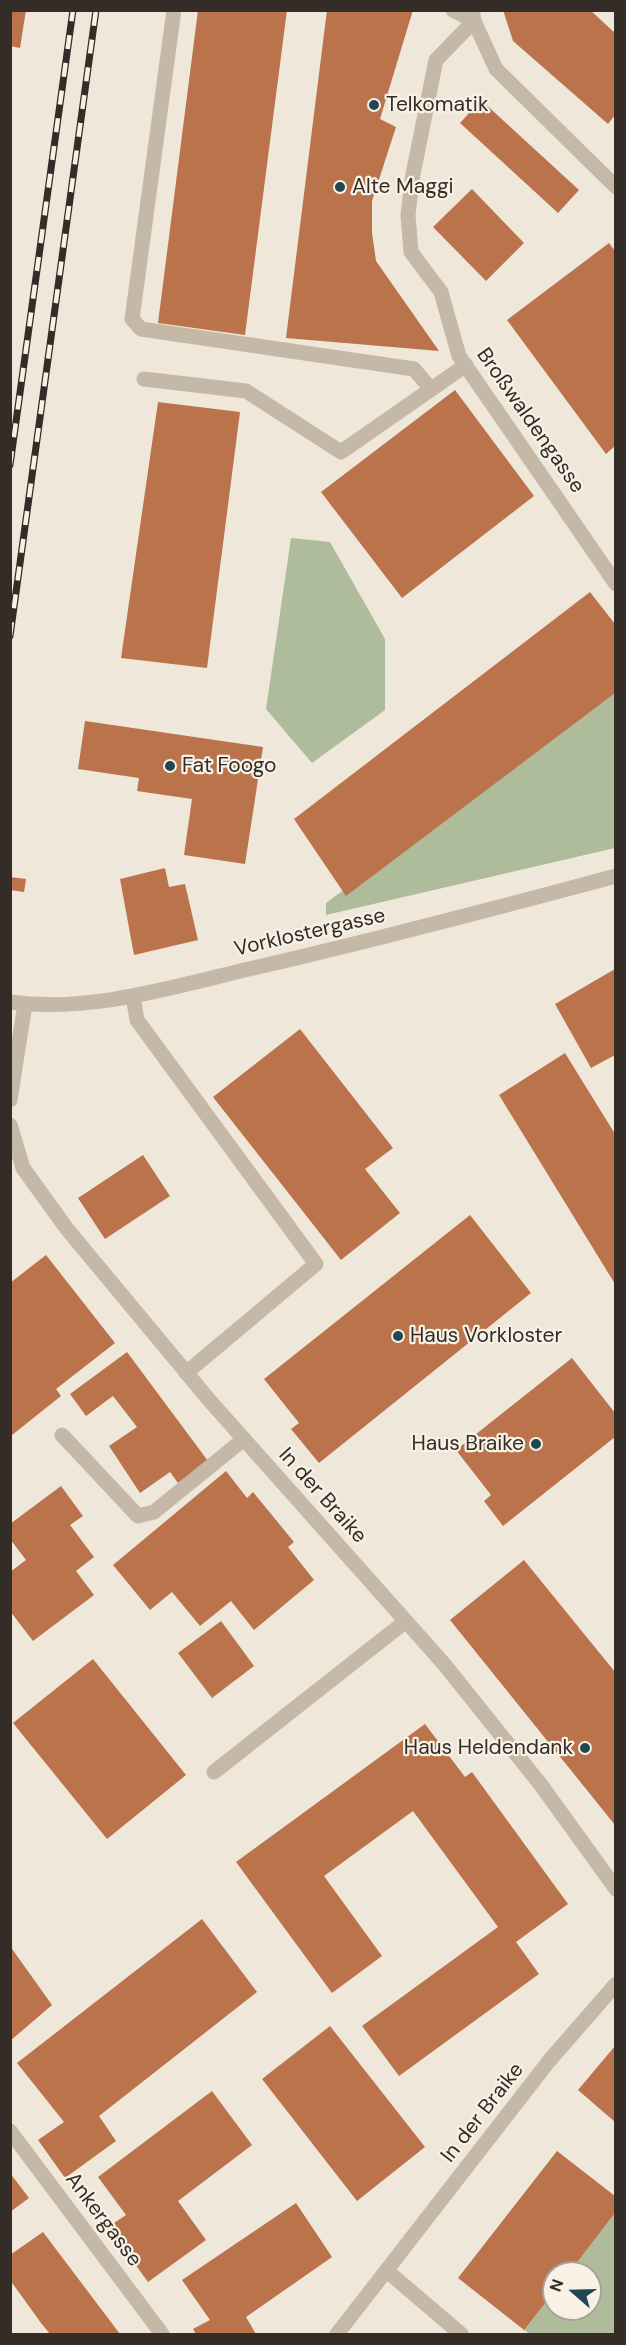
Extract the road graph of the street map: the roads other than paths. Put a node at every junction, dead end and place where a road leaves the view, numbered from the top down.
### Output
1 (174, 10) edge
2 (453, 10) edge
3 (473, 16) edge
4 (615, 187) edge
5 (466, 365) junction
6 (144, 379) dead end
7 (430, 388) junction
8 (615, 584) edge
9 (615, 876) edge
10 (133, 996) junction
11 (18, 1003) edge
12 (10, 1100) edge
13 (10, 1125) edge
14 (186, 1373) junction
15 (62, 1435) dead end
16 (244, 1439) junction
17 (406, 1621) junction
18 (214, 1772) dead end
19 (615, 1889) edge
20 (615, 1983) edge
21 (10, 2131) edge
22 (387, 2271) junction
23 (162, 2334) edge
24 (337, 2334) edge
25 (461, 2334) edge

1 - 7 street
2 - 3 street
3 - 4 street
3 - 5 street, Broßwaldengasse
5 - 7 street
5 - 8 street, Broßwaldengasse
6 - 7 street
9 - 10 street, Vorklostergasse
10 - 11 street, Vorklostergasse
10 - 14 street
11 - 12 street
13 - 14 street, In der Braike
14 - 16 street, In der Braike
15 - 16 street
16 - 17 street, In der Braike
17 - 18 street
17 - 19 street, In der Braike
20 - 22 street, In der Braike
21 - 23 street, Ankergasse
22 - 24 street, In der Braike
22 - 25 street

